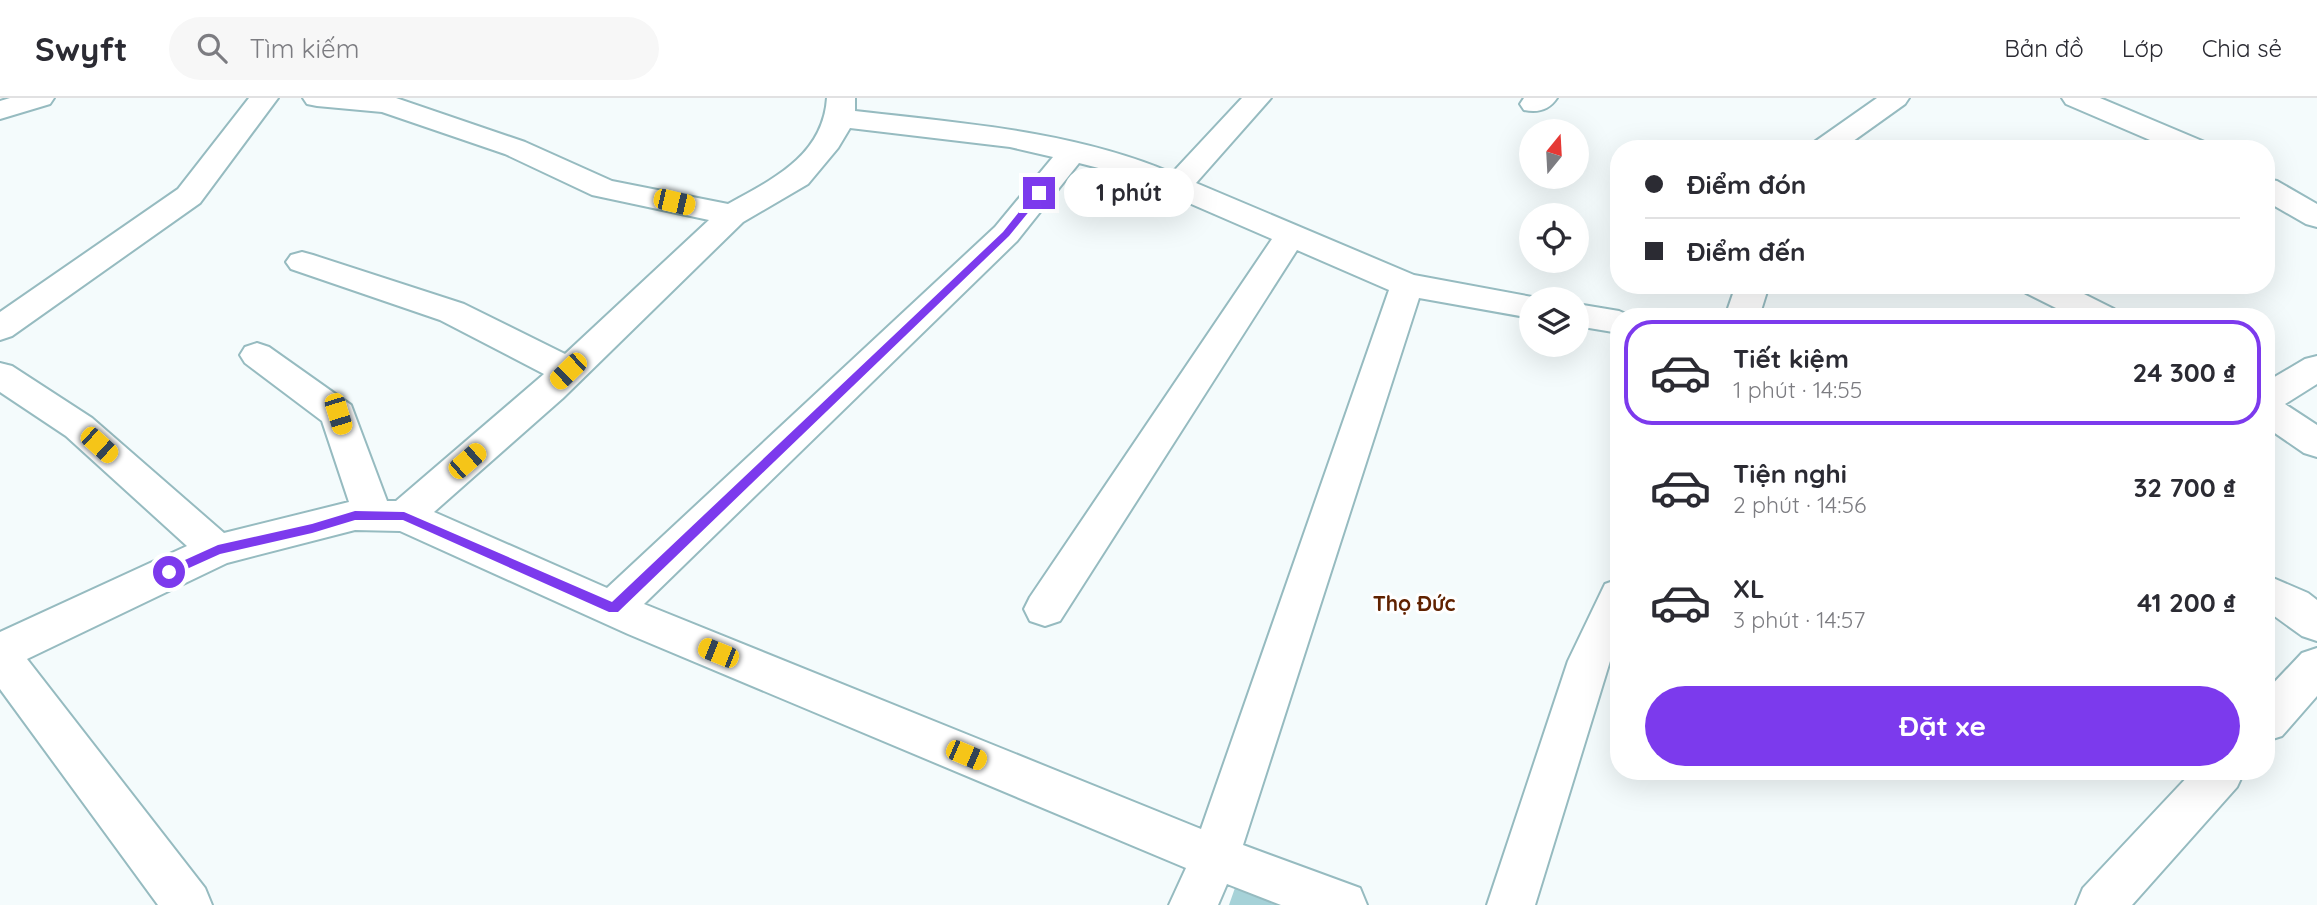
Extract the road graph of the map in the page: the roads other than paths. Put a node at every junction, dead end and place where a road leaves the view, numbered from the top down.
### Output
1 (40, 98) edge
2 (264, 98) edge
3 (317, 98) edge
4 (1257, 98) edge
5 (2076, 98) edge
6 (1889, 99) edge
7 (841, 108) edge
8 (0, 110) edge
9 (1835, 140) edge
10 (2176, 140) edge
11 (1072, 153) junction
12 (1177, 186) junction
13 (2275, 193) edge
14 (732, 215) junction
15 (2317, 217) edge
16 (1291, 235) junction
17 (302, 262) dead end
18 (1407, 285) junction
19 (2056, 294) edge
20 (1519, 305) edge
21 (2084, 308) edge
22 (1589, 317) edge
23 (1610, 320) edge
24 (0, 327) edge
25 (257, 355) dead end
26 (2317, 368) edge
27 (568, 371) junction
28 (0, 375) edge
29 (2275, 393) edge
30 (2275, 415) edge
31 (2317, 443) edge
32 (388, 515) junction
33 (218, 550) junction
34 (2275, 596) edge
35 (613, 608) junction
36 (1045, 609) dead end
37 (1610, 616) edge
38 (2317, 624) edge
39 (0, 654) edge
40 (2317, 666) edge
41 (2275, 712) edge
42 (2214, 780) edge
43 (1215, 858) junction
44 (188, 905) edge
45 (1193, 905) edge
46 (1343, 905) edge
47 (1511, 905) edge
48 (2100, 905) edge

1 - 8 street
2 - 24 street
3 - 14 street
4 - 12 street
5 - 10 street
6 - 9 street
7 - 11 street
7 - 14 street
11 - 12 street
11 - 35 street
12 - 16 street
13 - 15 street
14 - 27 street
16 - 18 street
16 - 36 street
17 - 27 street
18 - 20 street
18 - 43 street
19 - 21 street
22 - 23 street
25 - 32 street
26 - 29 street
27 - 32 street
28 - 33 street
30 - 31 street
32 - 33 street
32 - 35 street
33 - 39 street
34 - 38 street
35 - 43 street
37 - 47 street
39 - 44 street
40 - 41 street
42 - 48 street
43 - 45 street
43 - 46 street

